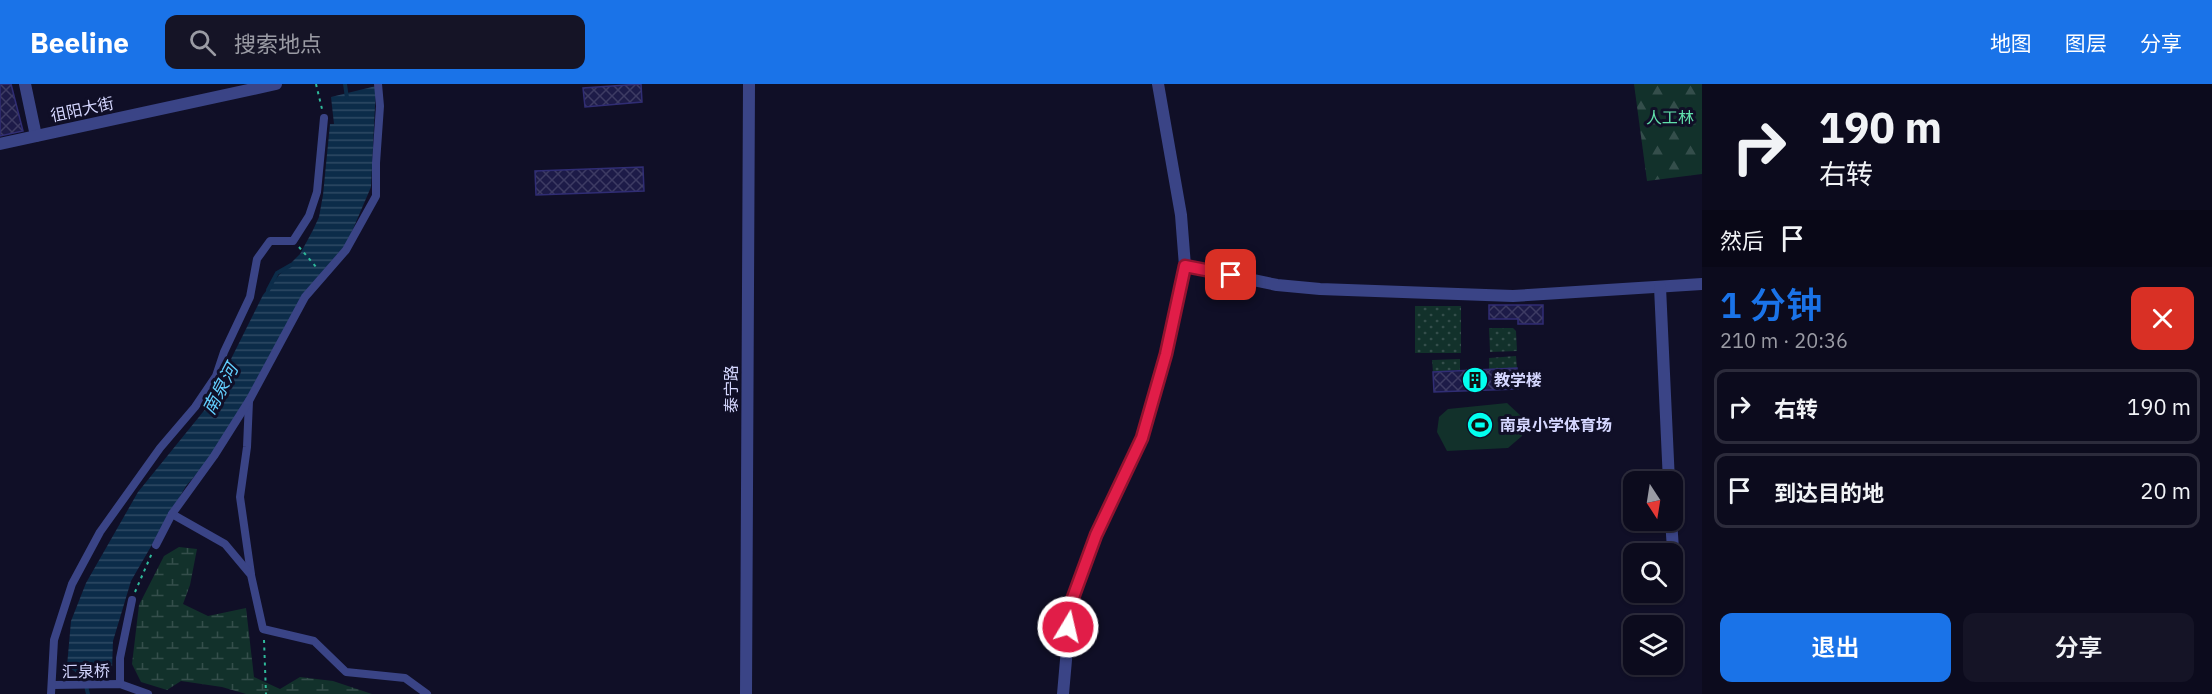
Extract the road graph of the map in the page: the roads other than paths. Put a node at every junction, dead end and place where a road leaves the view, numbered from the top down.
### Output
1 (25, 84) edge
2 (276, 84) edge
3 (378, 84) edge
4 (749, 84) edge
5 (1158, 84) edge
6 (324, 118) road end
7 (36, 136) junction
8 (0, 144) edge
9 (1185, 266) junction
10 (1702, 284) edge
11 (1660, 287) junction
12 (249, 399) junction
13 (1669, 471) edge
14 (172, 514) junction
15 (156, 545) road end
16 (251, 575) junction
17 (132, 600) road end
18 (120, 684) junction
19 (52, 690) edge
20 (148, 694) edge
21 (427, 694) edge
22 (746, 694) edge
23 (1063, 694) edge

1 - 7 street
2 - 7 street, 徂阳大街
3 - 12 lane
4 - 22 street, 泰宁路
5 - 9 street
6 - 19 lane
7 - 8 street, 徂阳大街
9 - 11 street
9 - 23 street
10 - 11 street
11 - 13 street
12 - 14 lane
12 - 16 lane
14 - 15 lane
14 - 16 lane
16 - 21 lane
17 - 18 lane
18 - 19 lane, 汇泉桥
18 - 20 lane

